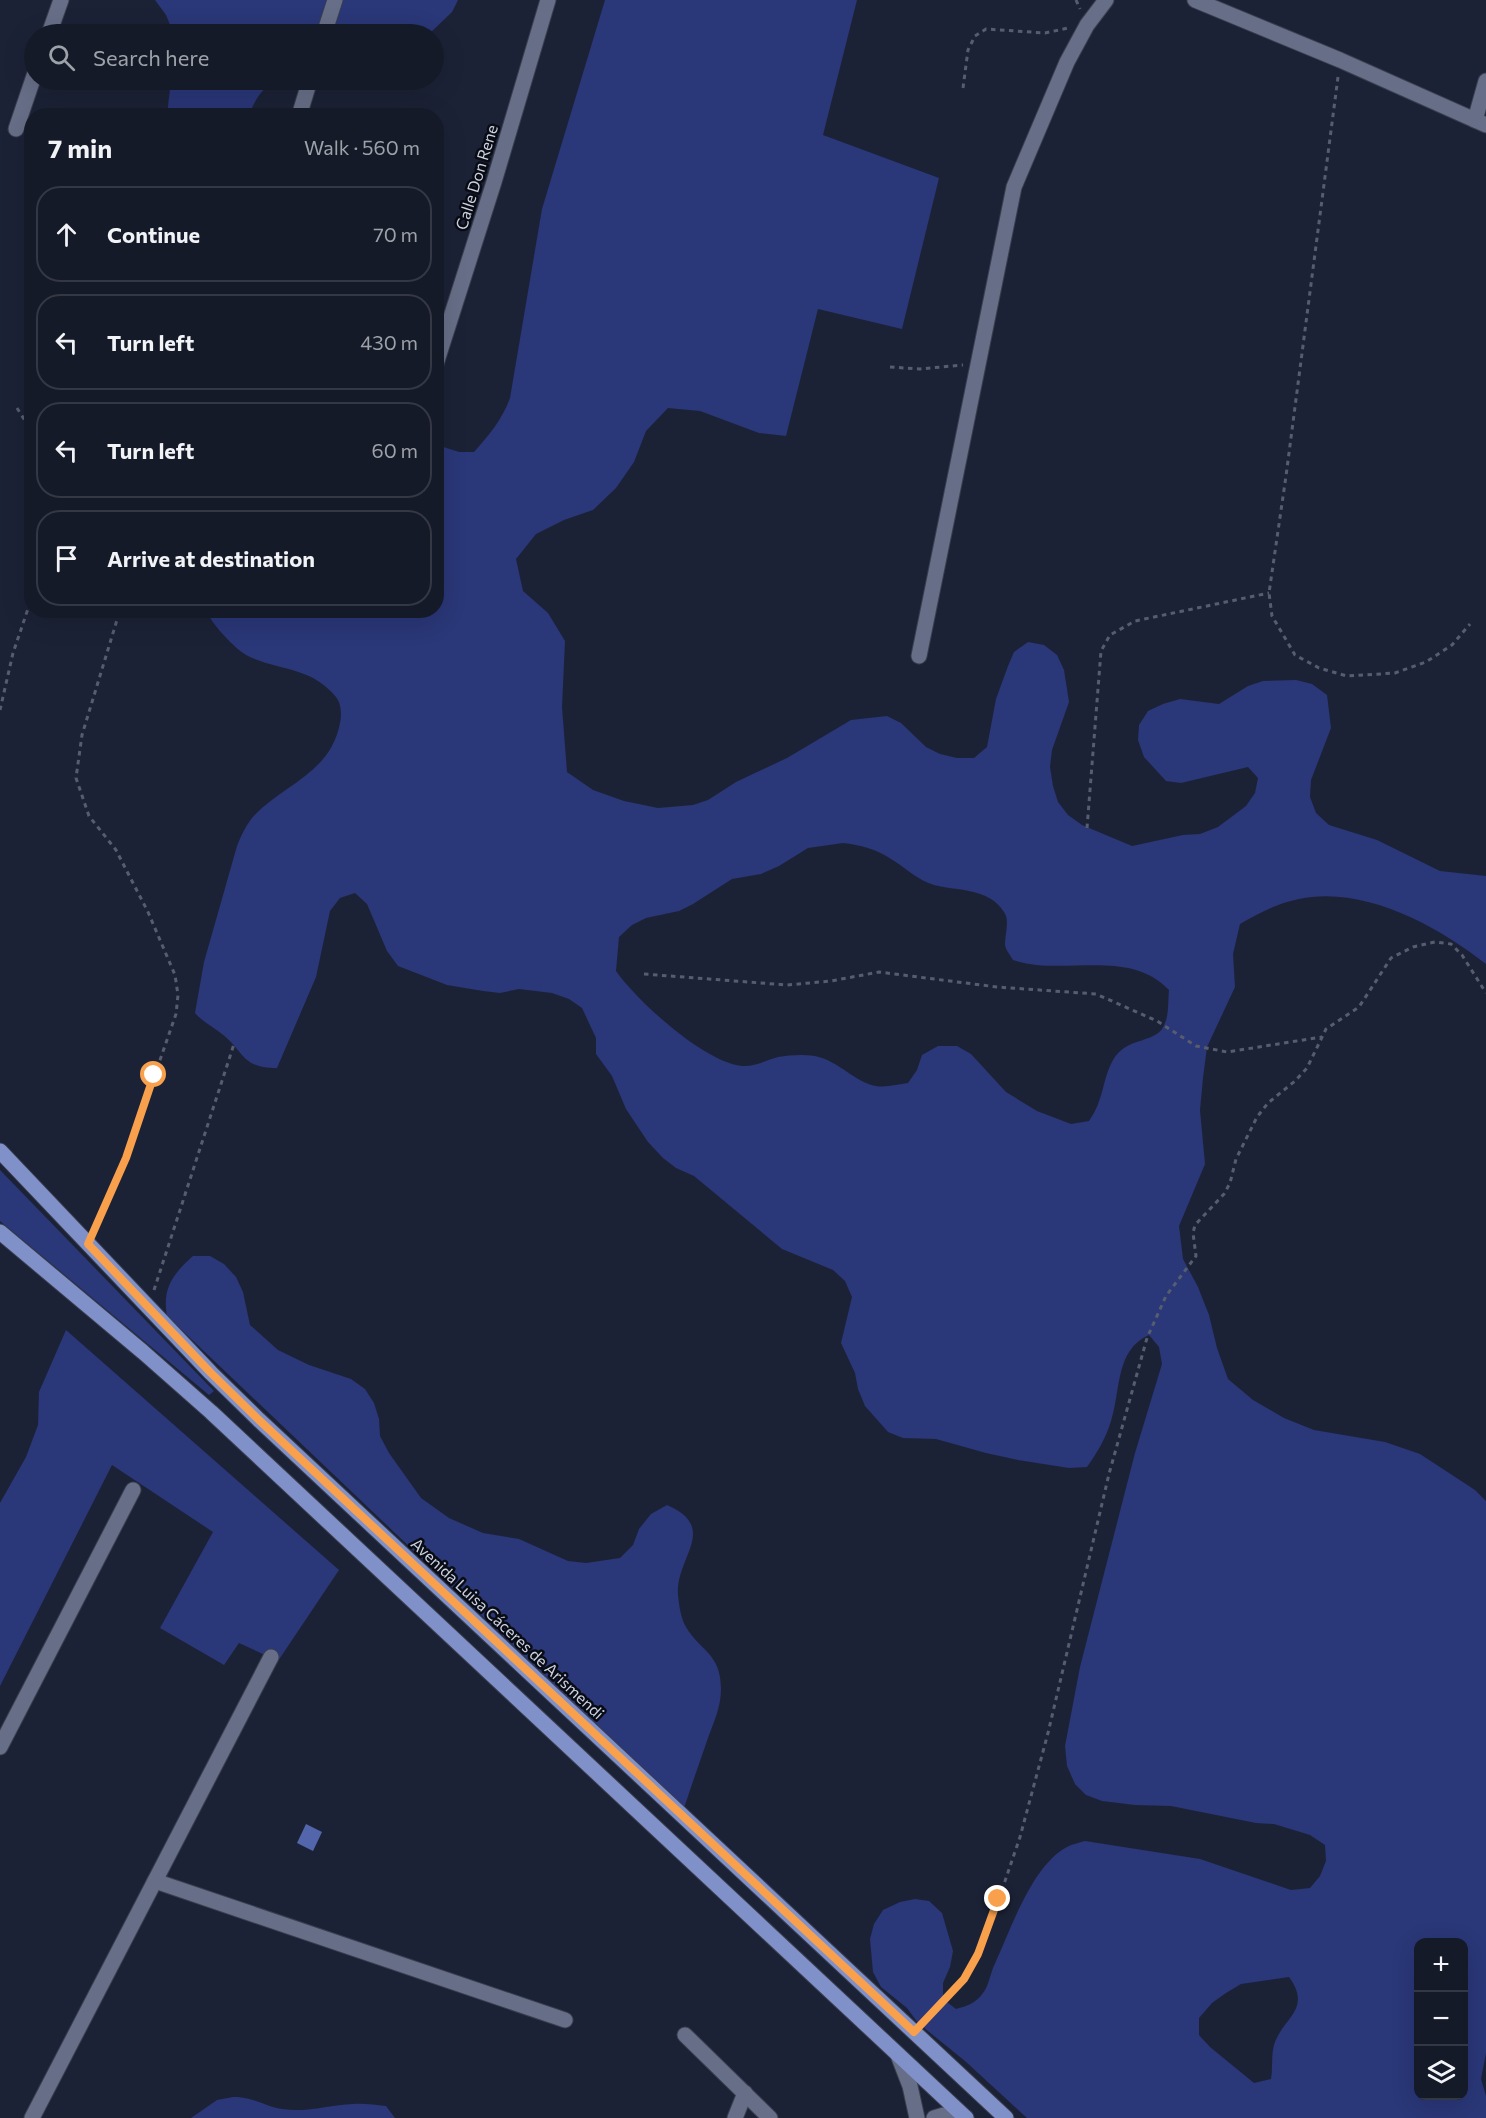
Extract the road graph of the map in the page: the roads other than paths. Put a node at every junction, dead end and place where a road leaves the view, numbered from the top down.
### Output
1 (61, 0) edge
2 (335, 0) edge
3 (548, 0) edge
4 (1106, 0) edge
5 (1195, 0) edge
6 (53, 24) edge
7 (327, 24) edge
8 (1486, 81) edge
9 (29, 90) edge
10 (307, 90) edge
11 (301, 108) edge
12 (1481, 123) edge
13 (16, 129) dead end
14 (444, 338) edge
15 (919, 656) dead end
16 (0, 1151) edge
17 (0, 1232) edge
18 (133, 1490) dead end
19 (271, 1657) dead end
20 (0, 1747) edge
21 (155, 1881) junction
22 (565, 2020) dead end
23 (686, 2035) dead end
24 (898, 2055) junction
25 (745, 2093) junction
26 (32, 2118) edge
27 (735, 2118) edge
28 (770, 2118) edge
29 (918, 2118) edge
30 (934, 2118) edge
31 (966, 2118) edge
32 (1005, 2118) edge

1 - 6 street
2 - 7 street
3 - 14 street, Calle Don Rene
4 - 15 street
5 - 12 street
8 - 12 street
9 - 13 street
10 - 11 street
16 - 32 main road, Avenida Luisa Cáceres de Arismendi
17 - 24 main road
18 - 20 street
19 - 21 street
21 - 22 street
21 - 26 street
23 - 25 street
24 - 29 street
24 - 31 main road
25 - 27 street
25 - 28 street
30 - 31 street

